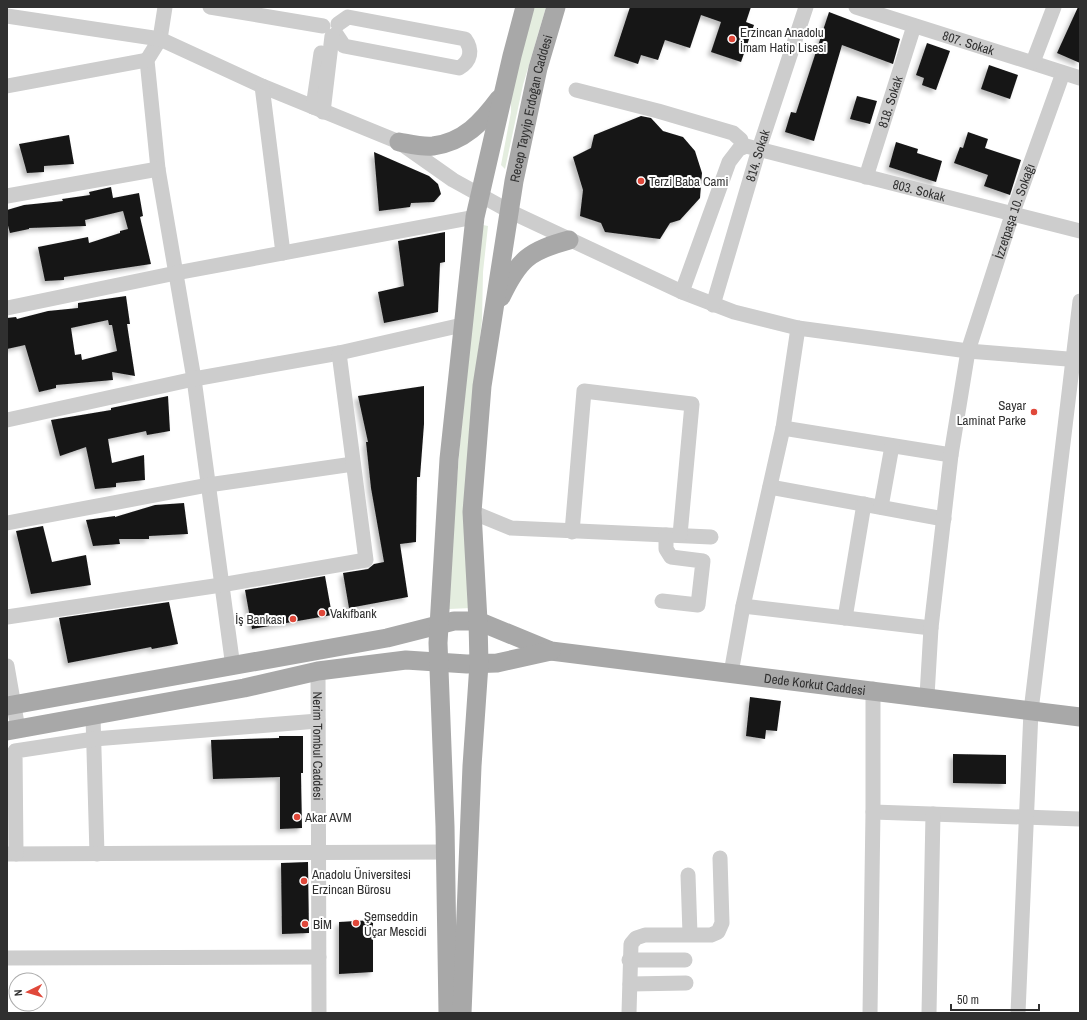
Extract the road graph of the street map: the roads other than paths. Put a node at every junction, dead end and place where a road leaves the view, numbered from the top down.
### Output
1 (165, 7) edge
2 (210, 7) edge
3 (526, 7) edge
4 (556, 7) edge
5 (806, 7) edge
6 (856, 7) edge
7 (1054, 7) edge
8 (7, 16) edge
9 (914, 26) junction
10 (331, 31) junction
11 (160, 39) junction
12 (147, 60) junction
13 (1033, 62) junction
14 (1063, 73) junction
15 (1080, 78) edge
16 (7, 86) edge
17 (262, 86) junction
18 (576, 90) dead end
19 (504, 93) junction
20 (318, 109) junction
21 (399, 142) junction
22 (742, 147) junction
23 (759, 149) junction
24 (158, 169) junction
25 (866, 177) junction
26 (479, 195) junction
27 (7, 196) edge
28 (509, 211) junction
29 (1012, 215) junction
30 (475, 216) junction
31 (1080, 231) edge
32 (569, 240) junction
33 (283, 253) junction
34 (176, 273) junction
35 (682, 292) junction
36 (1080, 301) edge
37 (713, 305) junction
38 (7, 308) edge
39 (491, 318) junction
40 (462, 326) junction
41 (798, 328) junction
42 (968, 351) junction
43 (339, 352) junction
44 (1077, 359) edge
45 (194, 379) junction
46 (7, 420) edge
47 (783, 428) junction
48 (892, 446) junction
49 (951, 455) junction
50 (353, 464) junction
51 (208, 485) junction
52 (770, 487) junction
53 (864, 504) junction
54 (881, 507) junction
55 (472, 512) junction
56 (944, 519) junction
57 (7, 523) edge
58 (572, 532) junction
59 (673, 535) junction
60 (711, 537) dead end
61 (221, 585) junction
62 (662, 601) dead end
63 (743, 606) junction
64 (7, 617) edge
65 (844, 618) junction
66 (478, 621) junction
67 (438, 624) junction
68 (931, 628) junction
69 (551, 651) junction
70 (439, 662) junction
71 (478, 664) junction
72 (7, 666) edge
73 (233, 667) junction
74 (318, 671) junction
75 (731, 673) junction
76 (873, 690) junction
77 (927, 696) junction
78 (10, 706) edge
79 (1031, 710) junction
80 (93, 716) junction
81 (1080, 716) edge
82 (318, 721) junction
83 (12, 730) edge
84 (94, 739) junction
85 (873, 812) junction
86 (933, 814) junction
87 (1025, 818) junction
88 (1080, 819) edge
89 (446, 852) junction
90 (318, 853) junction
91 (11, 854) edge
92 (97, 854) junction
93 (720, 858) dead end
94 (688, 875) dead end
95 (690, 934) junction
96 (319, 957) junction
97 (7, 958) edge
98 (629, 960) junction
99 (685, 960) dead end
100 (686, 983) dead end
101 (630, 984) junction
102 (319, 1013) edge
103 (448, 1013) edge
104 (462, 1013) edge
105 (629, 1013) edge
106 (870, 1013) edge
107 (929, 1013) edge
108 (1018, 1013) edge

1 - 11 street
2 - 10 street
3 - 19 main road
4 - 28 main road, Recep Tayyip Erdoğan Caddesi
5 - 23 street, 814. Sokak
6 - 9 street, 807. Sokak
7 - 13 street
8 - 11 street
9 - 13 street, 807. Sokak
9 - 25 street, 818. Sokak
10 - 10 street
10 - 20 street
11 - 12 street
11 - 17 street
12 - 16 street
12 - 24 street
13 - 14 street, 807. Sokak
14 - 15 street, 807. Sokak
14 - 29 street, İzzetpaşa 10. Sokağı
17 - 20 street
17 - 33 street
18 - 22 street
19 - 21 main road
19 - 26 main road
20 - 21 street
21 - 26 street
22 - 23 street, 803. Sokak
22 - 35 street
23 - 25 street, 803. Sokak
23 - 37 street, 814. Sokak
24 - 27 street
24 - 34 street
25 - 29 street, 803. Sokak
26 - 28 street
26 - 30 main road
28 - 32 street
28 - 39 main road, Recep Tayyip Erdoğan Caddesi
29 - 31 street, 803. Sokak
29 - 42 street, İzzetpaşa 10. Sokağı
30 - 33 street
30 - 40 main road
32 - 35 street
32 - 39 main road
33 - 34 street
34 - 38 street
34 - 45 street
35 - 37 street
36 - 44 street
37 - 41 street
39 - 55 main road, Recep Tayyip Erdoğan Caddesi
40 - 43 street
40 - 67 main road
41 - 42 street
41 - 47 street
42 - 44 street
42 - 49 street, İzzetpaşa 10. Sokağı
43 - 45 street
43 - 50 street
44 - 79 street
45 - 46 street
45 - 51 street
47 - 48 street
47 - 52 street
48 - 49 street
48 - 54 street
49 - 56 street, İzzetpaşa 10. Sokağı
50 - 51 street
50 - 61 street
51 - 57 street
51 - 61 street
52 - 53 street
52 - 63 street
53 - 54 street
53 - 65 street
54 - 56 street
55 - 58 street
55 - 66 main road, Recep Tayyip Erdoğan Caddesi
56 - 68 street, İzzetpaşa 10. Sokağı
58 - 59 street
58 - 59 street
59 - 60 street
59 - 62 street
61 - 64 street
61 - 73 street
63 - 65 street
63 - 75 street
65 - 68 street
66 - 67 main road
66 - 69 main road, Dede Korkut Caddesi
66 - 71 main road, Recep Tayyip Erdoğan Caddesi
67 - 70 main road
67 - 73 main road
68 - 77 street, İzzetpaşa 10. Sokağı
69 - 71 main road, Dede Korkut Caddesi
69 - 75 main road, Dede Korkut Caddesi
70 - 71 main road, Dede Korkut Caddesi
70 - 74 main road, Dede Korkut Caddesi
70 - 89 main road
71 - 104 main road, Recep Tayyip Erdoğan Caddesi
72 - 78 street
73 - 78 main road
74 - 80 main road, Dede Korkut Caddesi
74 - 82 street, Nerim Tombul Caddesi
75 - 76 main road, Dede Korkut Caddesi
76 - 77 main road, Dede Korkut Caddesi
76 - 85 street
77 - 79 main road, Dede Korkut Caddesi
78 - 83 street
79 - 81 main road, Dede Korkut Caddesi
79 - 87 street
80 - 83 main road, Dede Korkut Caddesi
80 - 84 street
82 - 84 street
82 - 90 street, Nerim Tombul Caddesi
84 - 91 street
84 - 92 street
85 - 86 street
85 - 106 street
86 - 87 street
86 - 107 street
87 - 88 street
87 - 108 street
89 - 90 street
89 - 103 main road
90 - 92 street
90 - 96 street, Nerim Tombul Caddesi
91 - 92 street
93 - 95 street
94 - 95 street
95 - 98 street
96 - 97 street
96 - 102 street, Nerim Tombul Caddesi
98 - 99 street
98 - 101 street
100 - 101 street
101 - 105 street

